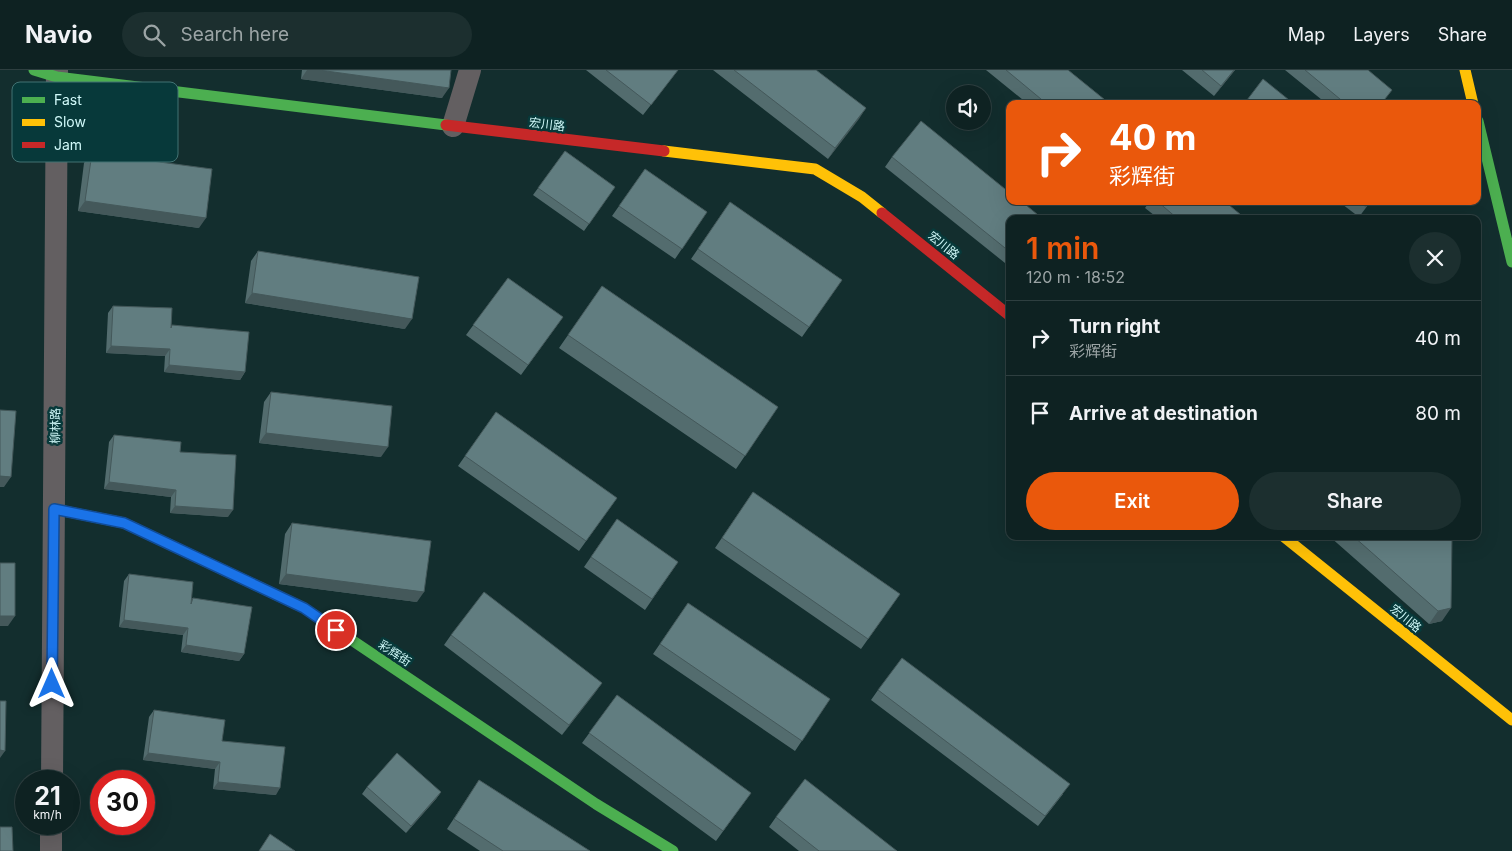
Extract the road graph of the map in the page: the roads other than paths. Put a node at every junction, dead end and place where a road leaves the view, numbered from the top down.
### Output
1 (34, 70) edge
2 (470, 70) edge
3 (1465, 70) edge
4 (57, 73) edge
5 (124, 82) edge
6 (178, 89) edge
7 (1472, 100) edge
8 (453, 126) junction
9 (1481, 133) edge
10 (56, 162) edge
11 (1512, 262) edge
12 (1006, 313) edge
13 (54, 509) junction
14 (1288, 540) edge
15 (1512, 720) edge
16 (52, 770) edge
17 (51, 835) edge
18 (51, 851) edge
19 (673, 851) edge

1 - 4 street, 宏川路
2 - 8 street
3 - 7 street
4 - 5 street, 宏川路
6 - 8 street, 宏川路
8 - 12 street, 宏川路
9 - 11 street
10 - 13 street, 柳林路
13 - 16 street, 柳林路
13 - 19 street, 彩辉街
14 - 15 street, 宏川路
17 - 18 street

